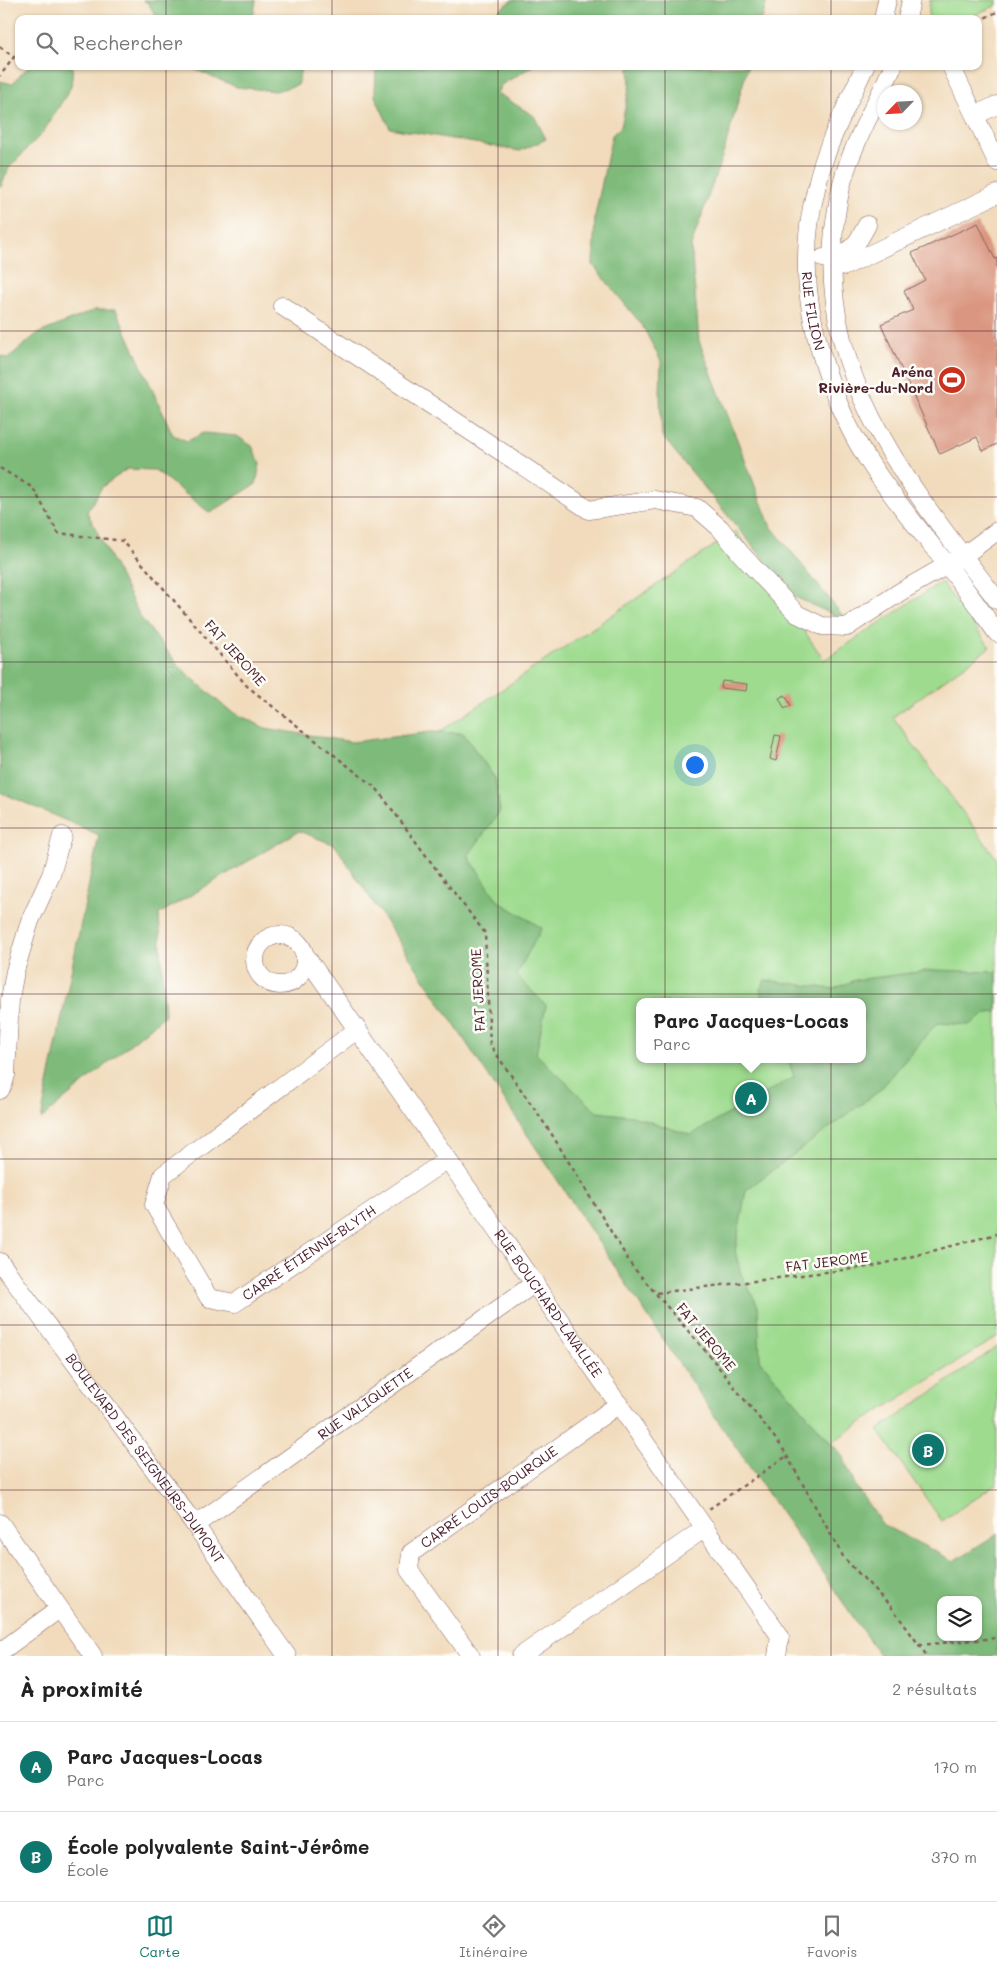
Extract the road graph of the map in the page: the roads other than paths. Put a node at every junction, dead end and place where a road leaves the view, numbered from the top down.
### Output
1 (887, 0) edge
2 (911, 0) edge
3 (884, 15) edge
4 (908, 15) edge
5 (863, 70) edge
6 (891, 70) edge
7 (953, 70) edge
8 (997, 105) edge
9 (976, 115) junction
10 (997, 162) edge
11 (997, 194) edge
12 (807, 256) junction
13 (865, 256) junction
14 (831, 259) junction
15 (282, 306) dead end
16 (997, 531) edge
17 (963, 556) junction
18 (947, 565) junction
19 (997, 600) edge
20 (997, 633) edge
21 (62, 836) dead end
22 (305, 955) dead end
23 (358, 1029) junction
24 (0, 1090) edge
25 (448, 1158) junction
26 (0, 1262) edge
27 (535, 1283) junction
28 (619, 1404) junction
29 (701, 1522) junction
30 (0, 1523) edge
31 (195, 1525) junction
32 (59, 1609) junction
33 (0, 1652) edge
34 (93, 1656) edge
35 (286, 1656) edge
36 (471, 1656) edge
37 (521, 1656) edge
38 (778, 1656) edge

1 - 3 street
2 - 4 street
5 - 12 street, RUE FILION
6 - 14 street, RUE FILION
7 - 9 street
8 - 9 street
9 - 10 street
11 - 13 street
12 - 14 street
12 - 18 street, RUE FILION
13 - 14 street
13 - 14 street
14 - 17 street, RUE FILION
15 - 18 street
16 - 17 street
17 - 18 street
17 - 19 street, RUE FILION
18 - 20 street, RUE FILION
21 - 24 street
22 - 23 street, RUE BOUCHARD-LAVALLÉE
23 - 25 street, RUE BOUCHARD-LAVALLÉE
23 - 25 street, CARRÉ ÉTIENNE-BLYTH
25 - 27 street, RUE BOUCHARD-LAVALLÉE
26 - 31 street, BOULEVARD DES SEIGNEURS-DUMONT
27 - 28 street, RUE BOUCHARD-LAVALLÉE
27 - 31 street, RUE VALIQUETTE
28 - 29 street, RUE BOUCHARD-LAVALLÉE
28 - 36 street, CARRÉ LOUIS-BOURQUE
29 - 37 street
29 - 38 street, RUE BOUCHARD-LAVALLÉE
30 - 32 street
31 - 35 street, BOULEVARD DES SEIGNEURS-DUMONT
32 - 33 street
32 - 34 street

